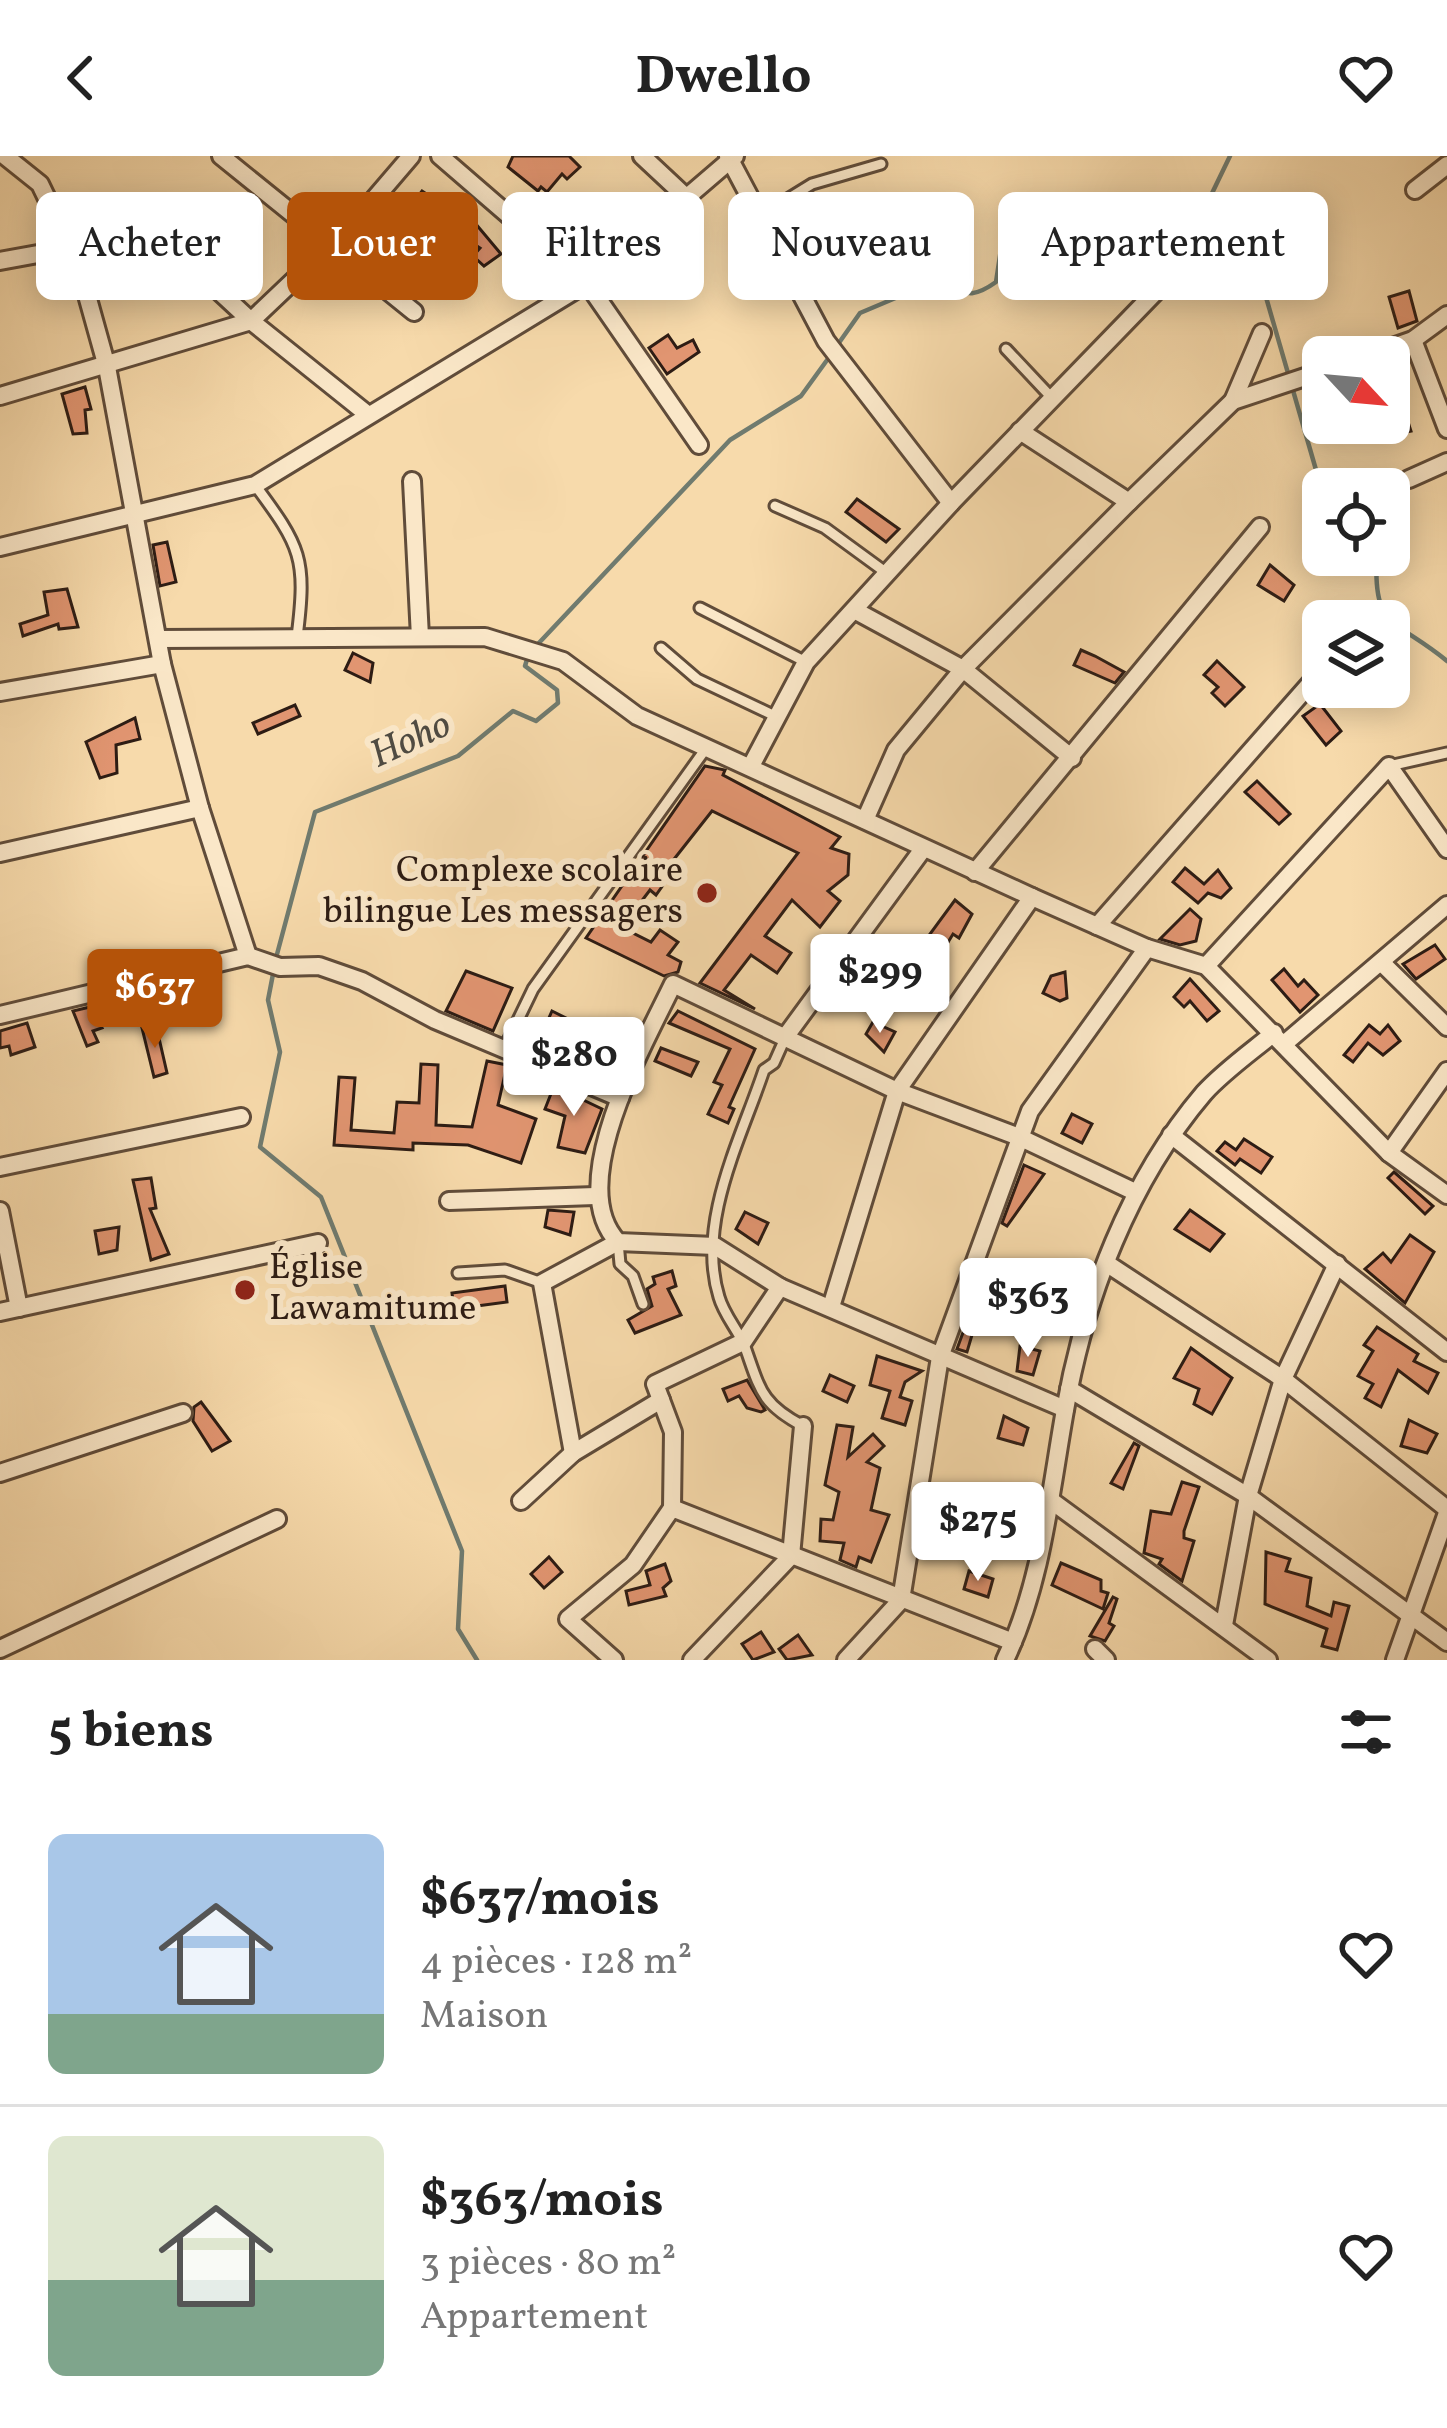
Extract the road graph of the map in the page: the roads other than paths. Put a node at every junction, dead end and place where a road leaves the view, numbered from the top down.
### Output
1 (5, 156) edge
2 (221, 156) edge
3 (411, 156) edge
4 (440, 156) edge
5 (642, 156) edge
6 (731, 157) edge
7 (881, 164) dead end
8 (1447, 165) edge
9 (1414, 190) dead end
10 (44, 192) edge
11 (379, 192) edge
12 (682, 192) edge
13 (692, 192) edge
14 (748, 192) edge
15 (799, 192) edge
16 (287, 209) edge
17 (502, 210) edge
18 (36, 259) edge
19 (0, 261) edge
20 (287, 287) edge
21 (87, 300) edge
22 (228, 300) edge
23 (399, 300) edge
24 (558, 300) edge
25 (598, 300) edge
26 (805, 300) edge
27 (1148, 300) edge
28 (414, 312) dead end
29 (1447, 314) edge
30 (251, 321) junction
31 (1262, 333) dead end
32 (1413, 340) junction
33 (1410, 341) edge
34 (1006, 349) dead end
35 (107, 367) junction
36 (1302, 378) edge
37 (0, 396) edge
38 (1052, 398) junction
39 (1233, 401) junction
40 (367, 415) junction
41 (1447, 429) edge
42 (1020, 431) junction
43 (699, 445) dead end
44 (1447, 462) edge
45 (1410, 479) edge
46 (412, 481) dead end
47 (255, 485) junction
48 (1130, 502) junction
49 (951, 503) junction
50 (775, 506) dead end
51 (136, 515) junction
52 (1260, 527) dead end
53 (0, 547) edge
54 (888, 574) junction
55 (700, 608) dead end
56 (856, 611) junction
57 (297, 637) junction
58 (420, 637) junction
59 (159, 639) junction
60 (662, 648) dead end
61 (806, 662) junction
62 (162, 664) junction
63 (962, 669) junction
64 (0, 692) edge
65 (1302, 693) edge
66 (775, 716) junction
67 (707, 747) junction
68 (1447, 753) edge
69 (1072, 758) junction
70 (751, 766) junction
71 (1388, 766) junction
72 (200, 808) junction
73 (865, 820) junction
74 (922, 849) junction
75 (1447, 849) edge
76 (0, 853) edge
77 (975, 872) junction
78 (1032, 897) junction
79 (1447, 905) edge
80 (1097, 926) junction
81 (1148, 948) junction
82 (248, 956) junction
83 (1381, 962) junction
84 (1206, 966) junction
85 (0, 1015) edge
86 (1447, 1027) edge
87 (786, 1036) junction
88 (1279, 1038) junction
89 (504, 1049) junction
90 (1447, 1071) edge
91 (897, 1091) junction
92 (620, 1098) junction
93 (242, 1117) dead end
94 (1172, 1135) junction
95 (1019, 1137) junction
96 (1389, 1153) junction
97 (0, 1167) edge
98 (1136, 1192) junction
99 (1447, 1195) edge
100 (595, 1196) junction
101 (449, 1201) dead end
102 (0, 1211) edge
103 (618, 1242) junction
104 (318, 1243) dead end
105 (715, 1246) junction
106 (1106, 1263) junction
107 (1337, 1264) junction
108 (458, 1273) dead end
109 (542, 1283) junction
110 (780, 1287) junction
111 (643, 1304) dead end
112 (831, 1306) junction
113 (19, 1308) junction
114 (0, 1312) edge
115 (743, 1342) junction
116 (1447, 1352) edge
117 (940, 1357) junction
118 (1283, 1379) junction
119 (1069, 1389) junction
120 (661, 1400) junction
121 (1065, 1409) junction
122 (183, 1413) dead end
123 (803, 1426) joint
124 (573, 1453) junction
125 (0, 1473) edge
126 (1248, 1496) junction
127 (1049, 1499) junction
128 (520, 1501) dead end
129 (672, 1508) junction
130 (1447, 1511) edge
131 (277, 1519) dead end
132 (791, 1556) junction
133 (901, 1600) junction
134 (1408, 1618) junction
135 (1224, 1625) junction
136 (1013, 1642) junction
137 (1447, 1642) edge
138 (0, 1649) edge
139 (614, 1660) edge
140 (692, 1660) edge
141 (846, 1660) edge
142 (1005, 1660) edge
143 (1268, 1660) edge
144 (1396, 1660) edge

1 - 10 street
2 - 16 street
3 - 11 street
4 - 17 street
5 - 12 street
6 - 13 street
6 - 14 street
7 - 15 lane
8 - 9 street
18 - 19 street
20 - 30 street
21 - 35 street
22 - 30 street
23 - 28 street
24 - 40 street
25 - 43 street
26 - 49 street
27 - 38 street
29 - 32 street
30 - 35 street
30 - 40 street
31 - 39 street
32 - 33 street
32 - 41 street
34 - 38 lane
35 - 37 street
35 - 51 street
36 - 39 street
38 - 42 street
39 - 48 street
40 - 47 street
42 - 48 street
42 - 49 street
44 - 45 street
46 - 58 street
47 - 51 street
47 - 57 lane
48 - 63 street
49 - 54 street
50 - 54 lane
51 - 53 street
51 - 59 street
52 - 69 street
54 - 56 street
55 - 61 lane
56 - 61 street
56 - 63 street
57 - 58 street
57 - 59 street
58 - 67 street
59 - 62 street
60 - 66 lane
61 - 66 street
62 - 64 street
62 - 72 street
63 - 69 street
63 - 73 street
65 - 80 street
66 - 70 street
67 - 70 street
67 - 89 lane
68 - 71 lane
69 - 77 street
70 - 73 street
71 - 75 street
71 - 84 street
72 - 76 street
72 - 82 street
73 - 74 street
74 - 77 street
74 - 87 street
77 - 78 street
78 - 80 street
78 - 91 street
79 - 83 street
80 - 81 street
81 - 84 street
81 - 95 street
82 - 85 street
82 - 89 street
83 - 86 street
83 - 88 street
84 - 88 street
87 - 91 street
87 - 92 street
87 - 105 lane
88 - 94 street
88 - 96 street
89 - 92 street
90 - 96 street
91 - 95 street
91 - 112 street
92 - 100 street
93 - 97 street
94 - 98 street
94 - 107 street
95 - 98 street
95 - 117 street
96 - 99 street
98 - 106 street
100 - 101 street
100 - 103 street
102 - 113 street
103 - 105 street
103 - 109 street
103 - 111 lane
104 - 113 street
105 - 110 street
105 - 115 lane
106 - 118 street
106 - 119 street
107 - 116 street
107 - 118 street
108 - 109 lane
109 - 124 street
110 - 112 street
110 - 115 street
112 - 117 street
113 - 114 street
115 - 120 street
115 - 123 lane
117 - 121 street
117 - 133 street
118 - 126 street
118 - 130 street
119 - 121 street
119 - 126 street
120 - 124 street
120 - 129 street
121 - 127 street
122 - 125 street
123 - 132 street
124 - 128 street
126 - 134 street
126 - 135 street
127 - 135 street
127 - 136 street
129 - 132 street
129 - 139 street
130 - 134 street
131 - 138 street
132 - 133 street
132 - 140 street
133 - 136 street
133 - 141 street
134 - 137 street
134 - 144 street
135 - 143 street
136 - 142 street

